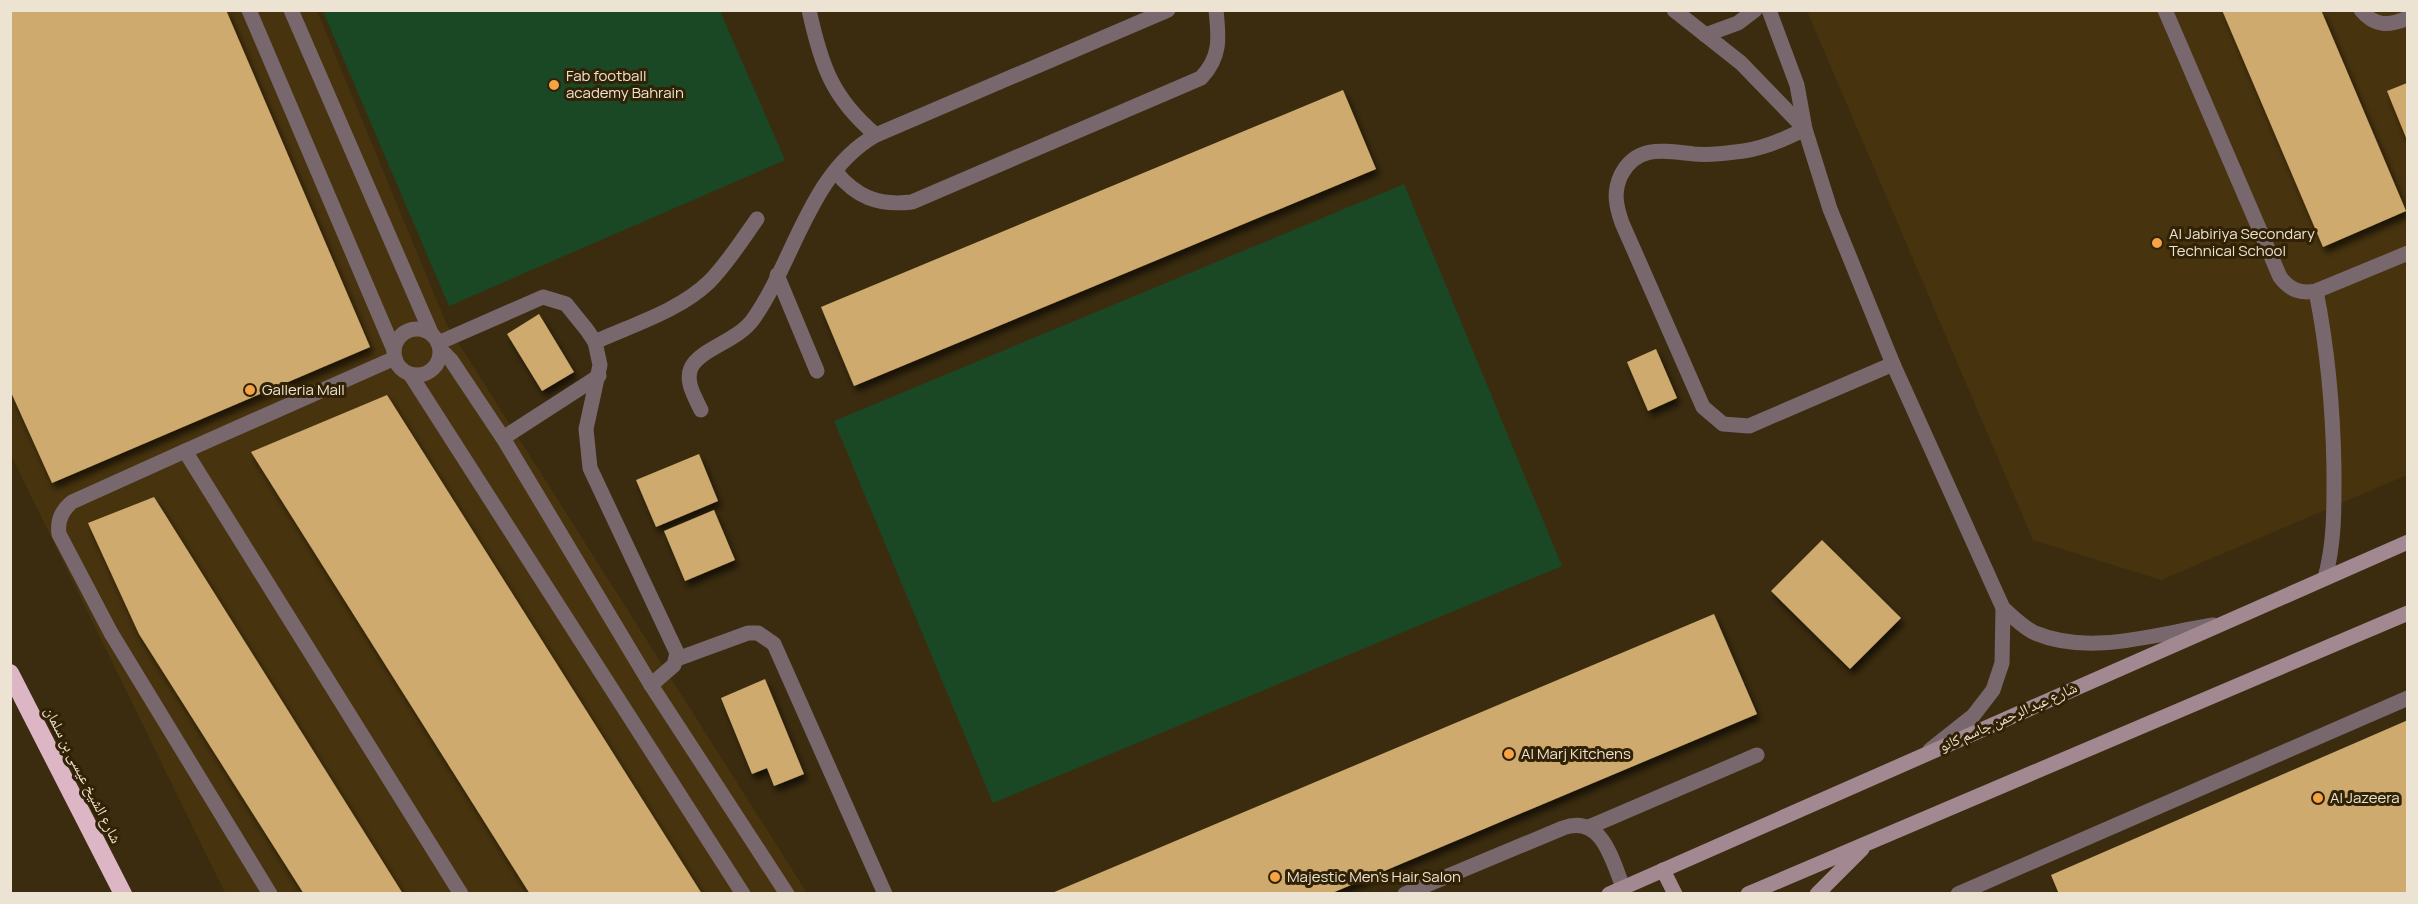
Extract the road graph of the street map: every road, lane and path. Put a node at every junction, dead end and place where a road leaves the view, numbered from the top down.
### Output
1 (249, 10) edge
2 (291, 10) edge
3 (809, 10) edge
4 (1168, 10) edge
5 (1216, 10) edge
6 (1674, 10) edge
7 (1755, 10) edge
8 (1769, 10) edge
9 (2165, 10) edge
10 (2361, 10) edge
11 (2408, 18) edge
12 (1706, 35) junction
13 (1805, 129) junction
14 (876, 135) junction
15 (835, 171) junction
16 (757, 219) dead end
17 (2408, 253) edge
18 (777, 275) junction
19 (2316, 291) junction
20 (437, 342) junction
21 (595, 342) junction
22 (394, 354) junction
23 (1893, 364) junction
24 (817, 371) dead end
25 (410, 374) junction
26 (599, 376) junction
27 (701, 411) dead end
28 (503, 438) junction
29 (185, 452) junction
30 (2408, 542) edge
31 (2325, 578) junction
32 (2002, 608) junction
33 (2408, 613) edge
34 (2221, 624) junction
35 (676, 659) junction
36 (10, 673) edge
37 (651, 685) junction
38 (2408, 698) edge
39 (1926, 753) junction
40 (1757, 755) dead end
41 (1589, 827) junction
42 (1867, 844) junction
43 (1663, 870) junction
44 (1982, 889) edge
45 (1625, 890) edge
46 (123, 894) edge
47 (270, 894) edge
48 (461, 894) edge
49 (743, 894) edge
50 (787, 894) edge
51 (885, 894) edge
52 (1405, 894) edge
53 (1609, 894) edge
54 (1675, 894) edge
55 (1748, 894) edge
56 (1817, 894) edge
57 (1958, 894) edge

1 - 22 lane
2 - 20 lane
3 - 14 lane
4 - 14 lane
5 - 15 lane
6 - 12 lane
7 - 12 lane
8 - 13 lane
9 - 19 lane
10 - 11 lane
12 - 13 lane
13 - 23 lane
13 - 23 lane
14 - 15 lane
15 - 18 lane
16 - 21 lane
17 - 19 lane
18 - 24 lane
18 - 27 lane
19 - 31 lane
20 - 21 lane
20 - 22 lane
20 - 25 lane
20 - 28 lane
21 - 26 lane
22 - 25 lane
22 - 29 lane
23 - 32 lane
25 - 49 lane
26 - 28 lane
26 - 35 lane
28 - 37 lane
29 - 47 lane
29 - 48 lane
30 - 31 main road, شارع عبد الرحمن جاسم كانو
31 - 34 main road, شارع عبد الرحمن جاسم كانو
32 - 34 lane
32 - 39 lane
33 - 42 main road
34 - 39 main road, شارع عبد الرحمن جاسم كانو
35 - 37 lane
35 - 51 lane
36 - 46 highway, شارع الشيخ عيسى بن سلمان
37 - 50 lane
38 - 44 lane
39 - 43 main road, شارع عبد الرحمن جاسم كانو
40 - 41 lane
41 - 45 lane
41 - 52 lane
42 - 55 main road
42 - 56 main road
43 - 45 main road, شارع عبد الرحمن جاسم كانو
43 - 54 main road
44 - 57 lane
45 - 53 main road, شارع عبد الرحمن جاسم كانو

